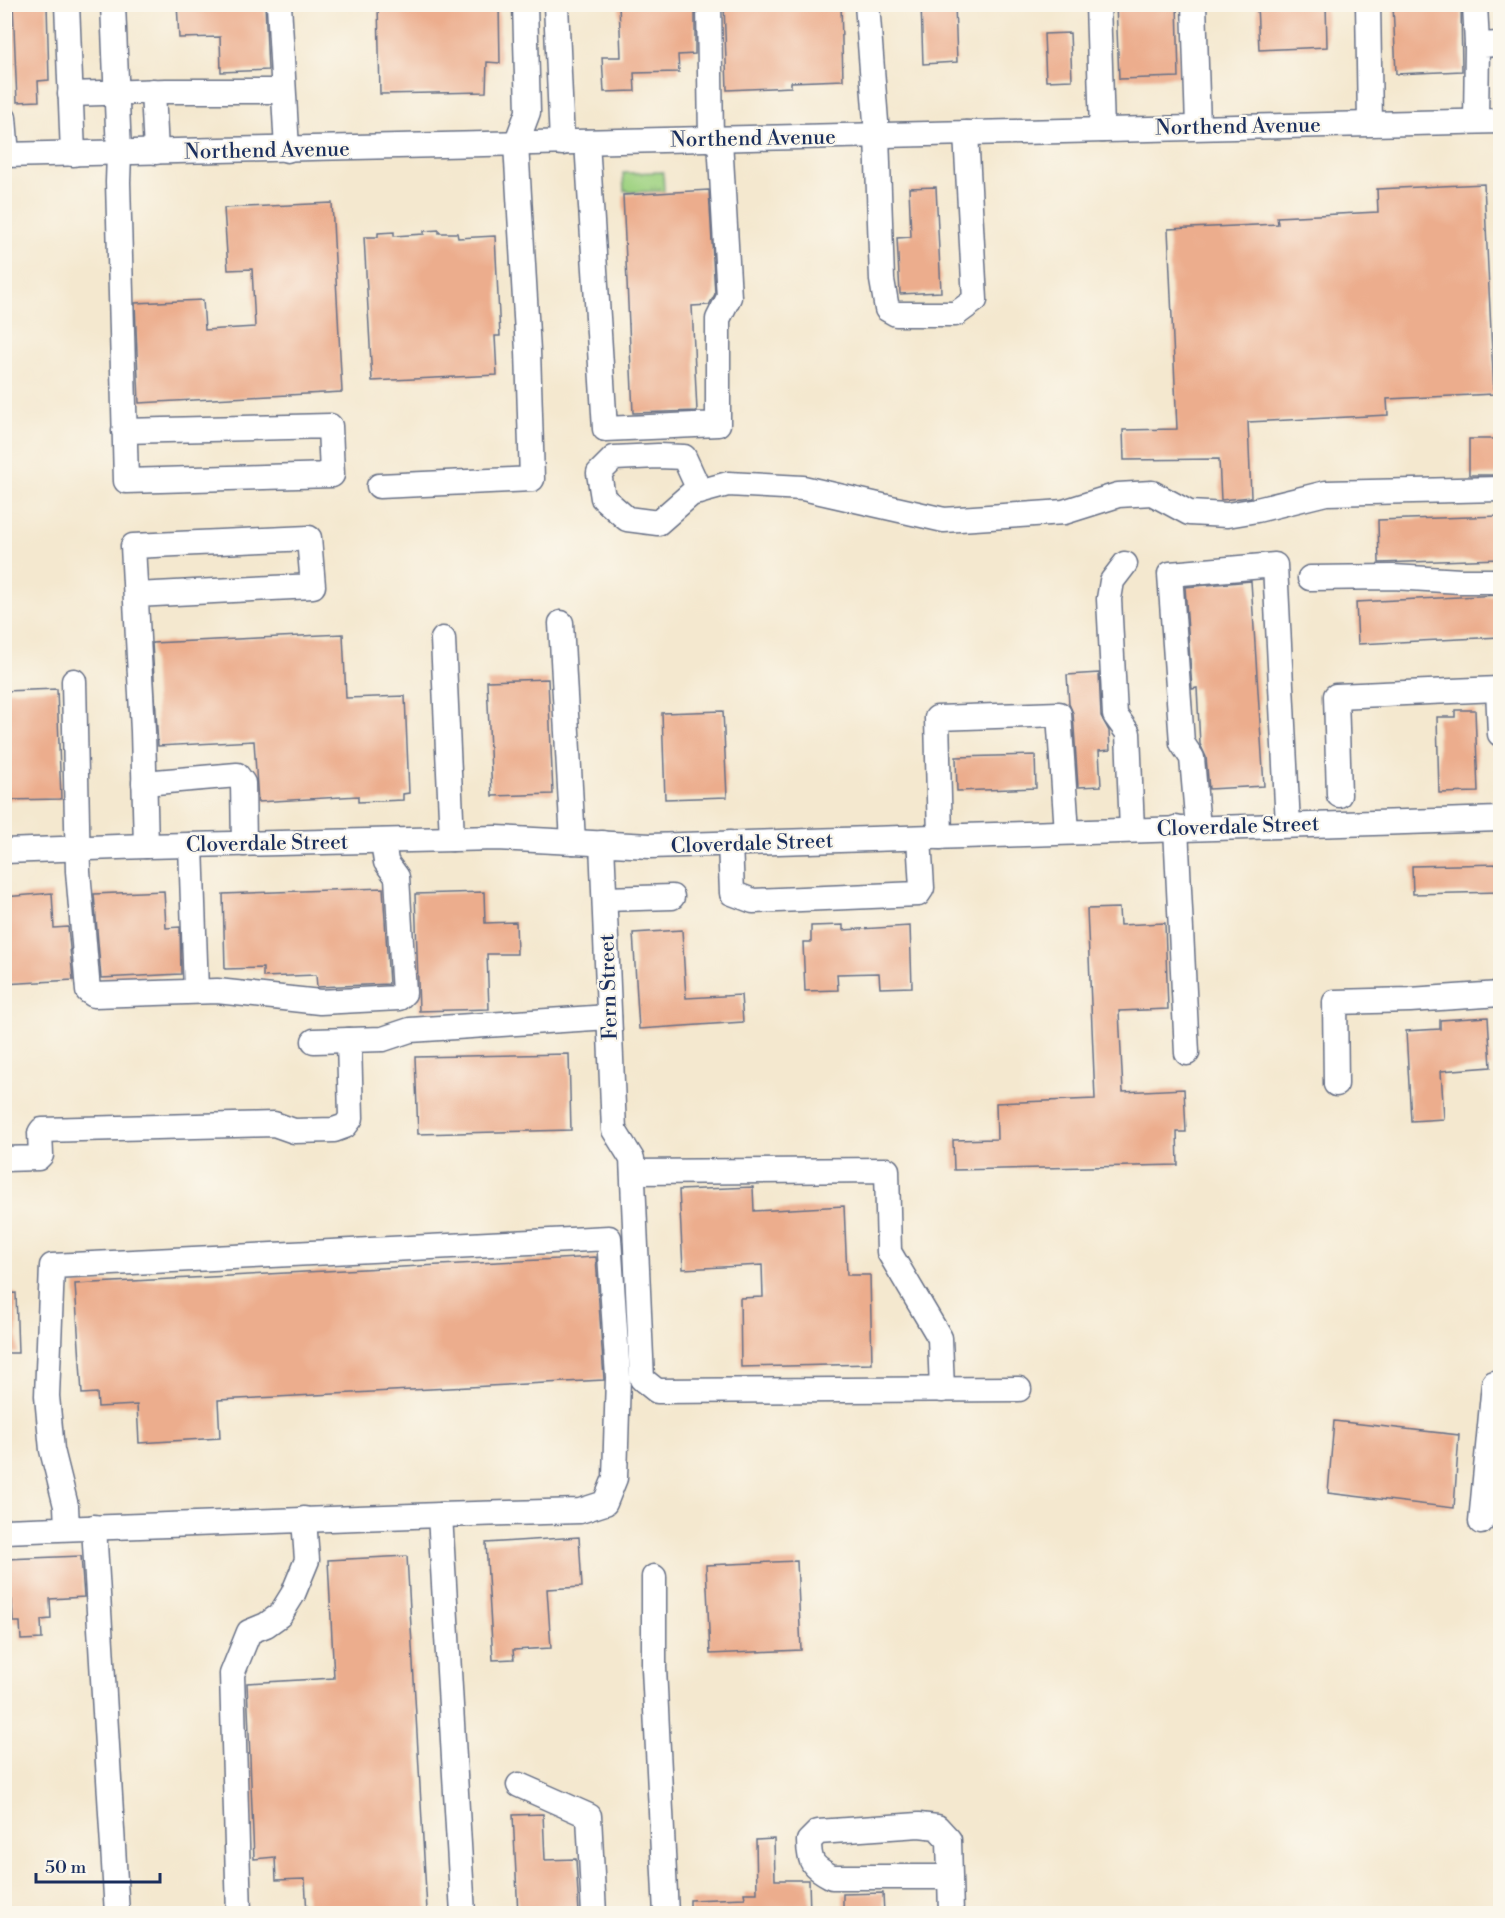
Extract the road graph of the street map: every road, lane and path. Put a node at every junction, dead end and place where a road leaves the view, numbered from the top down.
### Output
1 (67, 4) edge
2 (113, 4) edge
3 (279, 4) edge
4 (525, 4) edge
5 (556, 4) edge
6 (709, 4) edge
7 (867, 4) edge
8 (1098, 4) edge
9 (1194, 4) edge
10 (1368, 4) edge
11 (1475, 4) edge
12 (1500, 44) edge
13 (1477, 45) junction
14 (283, 91) junction
15 (153, 92) junction
16 (115, 93) junction
17 (70, 94) junction
18 (4, 118) edge
19 (1476, 121) junction
20 (1500, 121) edge
21 (1370, 123) junction
22 (1198, 127) junction
23 (1102, 130) junction
24 (966, 133) junction
25 (877, 135) junction
26 (716, 140) junction
27 (587, 142) junction
28 (562, 143) junction
29 (516, 144) junction
30 (287, 150) junction
31 (156, 152) junction
32 (119, 153) junction
33 (73, 154) junction
34 (6, 155) edge
35 (124, 431) junction
36 (379, 486) dead end
37 (1500, 489) edge
38 (700, 492) dead end
39 (1125, 564) dead end
40 (1310, 578) dead end
41 (1500, 580) edge
42 (136, 595) junction
43 (561, 622) dead end
44 (443, 639) dead end
45 (74, 681) dead end
46 (1499, 689) edge
47 (1500, 734) edge
48 (144, 783) junction
49 (1339, 795) dead end
50 (1500, 819) edge
51 (1288, 825) junction
52 (1187, 828) junction
53 (1132, 830) junction
54 (1067, 832) junction
55 (930, 837) junction
56 (453, 839) junction
57 (383, 841) junction
58 (573, 842) junction
59 (603, 843) junction
60 (730, 843) junction
61 (244, 844) junction
62 (191, 845) junction
63 (146, 846) junction
64 (78, 848) junction
65 (4, 851) edge
66 (672, 897) dead end
67 (605, 899) junction
68 (196, 991) junction
69 (1500, 994) edge
70 (609, 1017) junction
71 (349, 1040) junction
72 (314, 1041) dead end
73 (1186, 1053) dead end
74 (1336, 1083) dead end
75 (4, 1159) edge
76 (633, 1172) junction
77 (1500, 1382) edge
78 (1018, 1389) dead end
79 (942, 1390) junction
80 (440, 1515) junction
81 (304, 1519) junction
82 (1482, 1522) dead end
83 (102, 1526) junction
84 (67, 1528) junction
85 (4, 1531) edge
86 (654, 1576) dead end
87 (519, 1785) dead end
88 (950, 1877) junction
89 (117, 1914) edge
90 (239, 1914) edge
91 (463, 1914) edge
92 (594, 1914) edge
93 (666, 1914) edge
94 (951, 1914) edge

1 - 17 street
2 - 16 street
3 - 14 street
4 - 29 street
5 - 28 street
6 - 26 street
7 - 25 street
8 - 23 street
9 - 22 street
10 - 21 street
11 - 13 street
12 - 13 street
13 - 19 street
14 - 15 street
14 - 30 street
15 - 16 street
15 - 31 street
16 - 17 street
16 - 32 street
17 - 33 street
18 - 34 street
19 - 20 street, Northend Avenue
19 - 21 street, Northend Avenue
21 - 22 street, Northend Avenue
22 - 23 street, Northend Avenue
23 - 24 street, Northend Avenue
24 - 25 street, Northend Avenue
24 - 25 street
25 - 26 street, Northend Avenue
26 - 27 street, Northend Avenue
26 - 27 street
27 - 28 street, Northend Avenue
28 - 29 street, Northend Avenue
29 - 30 street, Northend Avenue
29 - 36 street
30 - 31 street, Northend Avenue
31 - 32 street, Northend Avenue
32 - 33 street, Northend Avenue
32 - 35 street
33 - 34 street, Northend Avenue
35 - 35 street
37 - 38 street
39 - 53 street
40 - 41 street
42 - 42 street
42 - 48 street
43 - 58 street
44 - 56 street
45 - 64 street
46 - 47 street
46 - 49 street
48 - 61 street
48 - 63 street
50 - 51 street, Cloverdale Street
51 - 52 street, Cloverdale Street
51 - 52 street
52 - 53 street, Cloverdale Street
52 - 73 street
53 - 54 street, Cloverdale Street
54 - 55 street, Cloverdale Street
54 - 55 street
55 - 60 street, Cloverdale Street
55 - 60 street
56 - 57 street, Cloverdale Street
56 - 58 street, Cloverdale Street
57 - 61 street, Cloverdale Street
57 - 68 street
58 - 59 street, Cloverdale Street
59 - 60 street, Cloverdale Street
59 - 67 street, Fern Street
61 - 62 street, Cloverdale Street
62 - 63 street, Cloverdale Street
62 - 68 street
63 - 64 street, Cloverdale Street
64 - 65 street, Cloverdale Street
64 - 68 street
66 - 67 street
67 - 70 street, Fern Street
69 - 74 street
70 - 71 street
70 - 76 street, Fern Street
71 - 72 street
71 - 75 street
76 - 79 street
76 - 79 street
77 - 82 street
78 - 79 street
80 - 81 street
80 - 84 street
80 - 91 street
81 - 83 street
81 - 90 street
83 - 84 street
83 - 89 street
84 - 85 street
86 - 93 street
87 - 92 street
88 - 88 street
88 - 94 street

